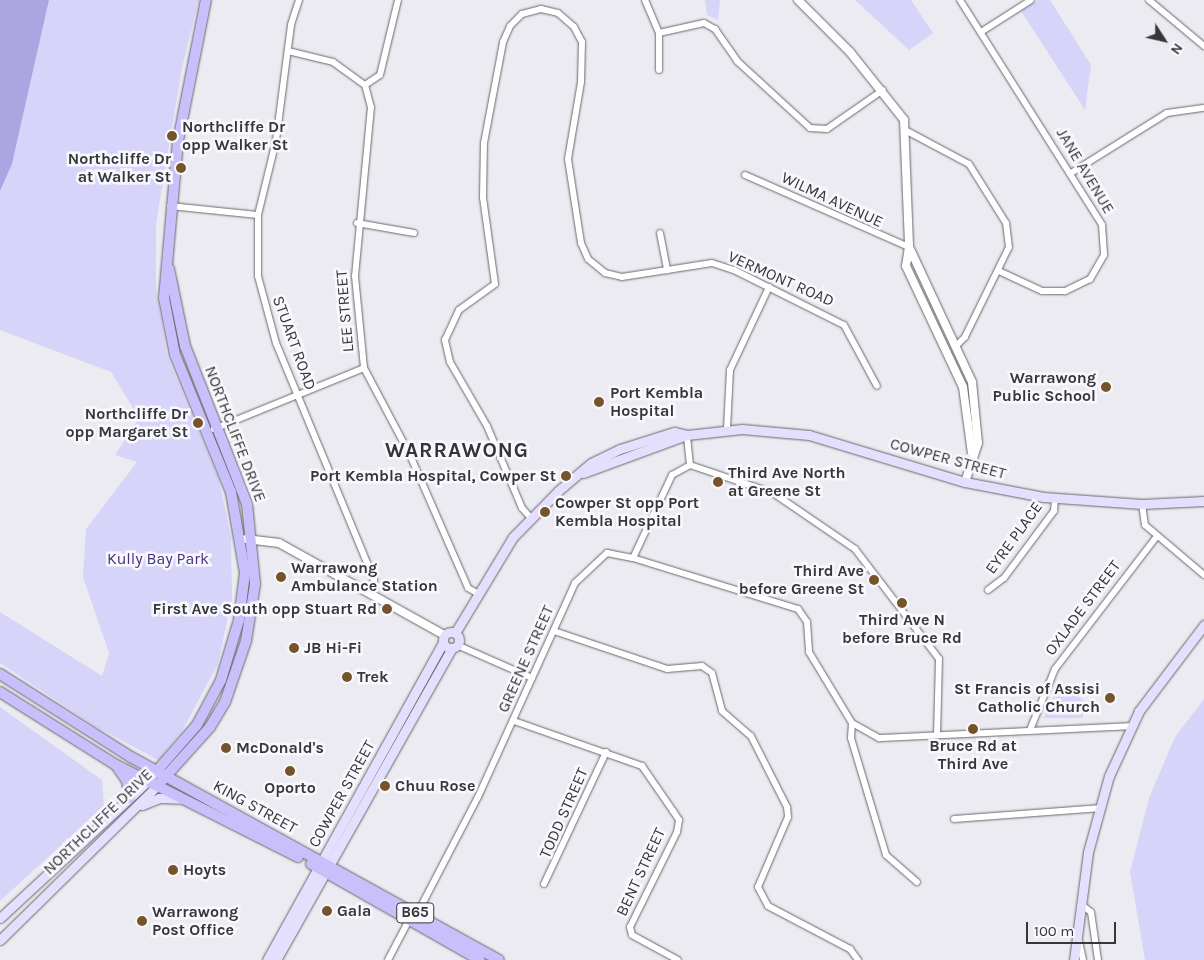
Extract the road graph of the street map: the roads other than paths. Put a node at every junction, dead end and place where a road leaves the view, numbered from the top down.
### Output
1 (206, 0) edge
2 (299, 0) edge
3 (398, 0) edge
4 (645, 0) edge
5 (798, 0) edge
6 (960, 0) edge
7 (1031, 0) edge
8 (1149, 0) edge
9 (981, 32) junction
10 (659, 33) junction
11 (1204, 46) edge
12 (288, 51) junction
13 (659, 70) dead end
14 (365, 85) junction
15 (883, 90) junction
16 (1204, 108) edge
17 (904, 130) junction
18 (1071, 173) junction
19 (745, 175) dead end
20 (170, 206) junction
21 (258, 215) junction
22 (357, 223) junction
23 (414, 233) dead end
24 (660, 233) dead end
25 (909, 247) junction
26 (667, 270) junction
27 (999, 271) junction
28 (769, 287) junction
29 (956, 346) junction
30 (364, 368) junction
31 (877, 386) dead end
32 (297, 394) junction
33 (218, 428) junction
34 (727, 429) junction
35 (208, 432) junction
36 (687, 435) junction
37 (620, 449) junction
38 (644, 449) junction
39 (972, 454) junction
40 (608, 464) junction
41 (690, 465) junction
42 (583, 473) junction
43 (965, 482) junction
44 (1055, 499) junction
45 (1204, 501) edge
46 (1142, 504) junction
47 (530, 517) junction
48 (1157, 536) junction
49 (254, 538) junction
50 (242, 540) junction
51 (633, 558) junction
52 (1204, 575) edge
53 (988, 590) dead end
54 (478, 593) junction
55 (372, 595) junction
56 (1204, 625) edge
57 (554, 631) junction
58 (455, 633) junction
59 (443, 639) junction
60 (455, 647) junction
61 (0, 674) edge
62 (532, 678) junction
63 (0, 692) edge
64 (514, 721) junction
65 (852, 723) junction
66 (1131, 726) junction
67 (1030, 730) junction
68 (937, 733) junction
69 (606, 752) junction
70 (116, 765) junction
71 (158, 771) junction
72 (168, 776) junction
73 (153, 783) junction
74 (130, 798) junction
75 (188, 800) junction
76 (1099, 808) junction
77 (128, 812) junction
78 (954, 819) dead end
79 (324, 868) junction
80 (917, 882) dead end
81 (544, 884) dead end
82 (17, 902) junction
83 (1082, 905) junction
84 (412, 916) junction
85 (0, 918) edge
86 (0, 926) edge
87 (1079, 937) junction
88 (0, 940) edge
89 (266, 960) edge
90 (276, 960) edge
91 (388, 960) edge
92 (480, 960) edge
93 (499, 960) edge
94 (678, 960) edge
95 (858, 960) edge
96 (1074, 960) edge
97 (1083, 960) edge
98 (1098, 960) edge

1 - 20 main road, NORTHCLIFFE DRIVE
2 - 12 street, STUART ROAD
3 - 14 street
4 - 10 street
5 - 15 street
6 - 9 street, JANE AVENUE
7 - 9 street
8 - 11 street
9 - 18 street, JANE AVENUE
10 - 13 street
10 - 15 street
12 - 14 street
12 - 21 street, STUART ROAD
14 - 22 street, LEE STREET
15 - 17 street
16 - 18 street
17 - 25 street
17 - 27 street
18 - 27 street, JANE AVENUE
19 - 25 street, WILMA AVENUE
20 - 21 street
20 - 33 main road, NORTHCLIFFE DRIVE
20 - 35 main road, NORTHCLIFFE DRIVE
21 - 32 street, STUART ROAD
22 - 23 street
22 - 30 street, LEE STREET
24 - 26 street
25 - 29 street
25 - 39 street
26 - 28 street, VERMONT ROAD
26 - 47 street, VERMONT ROAD
27 - 29 street
28 - 31 street, VERMONT ROAD
28 - 34 street
29 - 39 street
30 - 32 street
30 - 54 street, LEE STREET
32 - 33 street
32 - 55 street, STUART ROAD
33 - 35 street
33 - 49 main road, NORTHCLIFFE DRIVE
34 - 36 main road, COWPER STREET
34 - 43 main road, COWPER STREET
35 - 50 main road, NORTHCLIFFE DRIVE
36 - 37 main road, COWPER STREET
36 - 38 main road, COWPER STREET
36 - 41 street
37 - 38 main road
37 - 40 main road
37 - 42 main road, COWPER STREET
38 - 40 main road, COWPER STREET
39 - 43 street
40 - 42 main road, COWPER STREET
41 - 51 street
41 - 68 street
42 - 47 main road, COWPER STREET
43 - 44 main road, COWPER STREET
44 - 46 main road, COWPER STREET
44 - 53 street, EYRE PLACE
45 - 46 main road, COWPER STREET
46 - 48 street
47 - 54 main road, COWPER STREET
48 - 52 street
48 - 67 street, OXLADE STREET
49 - 50 street
49 - 55 street
49 - 72 main road, NORTHCLIFFE DRIVE
50 - 71 main road, NORTHCLIFFE DRIVE
51 - 57 street, GREENE STREET
51 - 65 street
54 - 58 main road, COWPER STREET
55 - 59 street
56 - 66 main road
57 - 62 street, GREENE STREET
57 - 95 street
58 - 59 main road
58 - 60 main road
59 - 60 main road
59 - 79 main road, COWPER STREET
60 - 62 street
60 - 79 main road, COWPER STREET
61 - 71 main road, KING STREET / B65
62 - 64 street, GREENE STREET
63 - 70 main road, KING STREET / B65
64 - 69 street, BENT STREET
64 - 84 street, GREENE STREET
65 - 68 street
65 - 80 street
66 - 67 street
66 - 76 main road
67 - 68 street
69 - 81 street, TODD STREET
69 - 94 street, BENT STREET
70 - 73 main road, KING STREET / B65
70 - 74 main road
71 - 72 main road, KING STREET / B65
71 - 73 main road, NORTHCLIFFE DRIVE
72 - 73 main road, NORTHCLIFFE DRIVE
72 - 79 main road, KING STREET / B65
73 - 74 main road, NORTHCLIFFE DRIVE
73 - 75 main road, KING STREET / B65
73 - 77 main road, NORTHCLIFFE DRIVE
74 - 82 main road, NORTHCLIFFE DRIVE
75 - 77 main road
75 - 79 main road, KING STREET / B65
76 - 78 street
76 - 83 main road
77 - 88 main road, NORTHCLIFFE DRIVE
79 - 84 main road, KING STREET / B65
79 - 89 main road, COWPER STREET
79 - 90 main road, COWPER STREET
82 - 85 main road, NORTHCLIFFE DRIVE
82 - 86 main road
83 - 87 main road
83 - 98 street
84 - 91 street, GREENE STREET
84 - 92 main road, KING STREET / B65
84 - 93 main road, KING STREET / B65
87 - 96 main road
87 - 97 street

